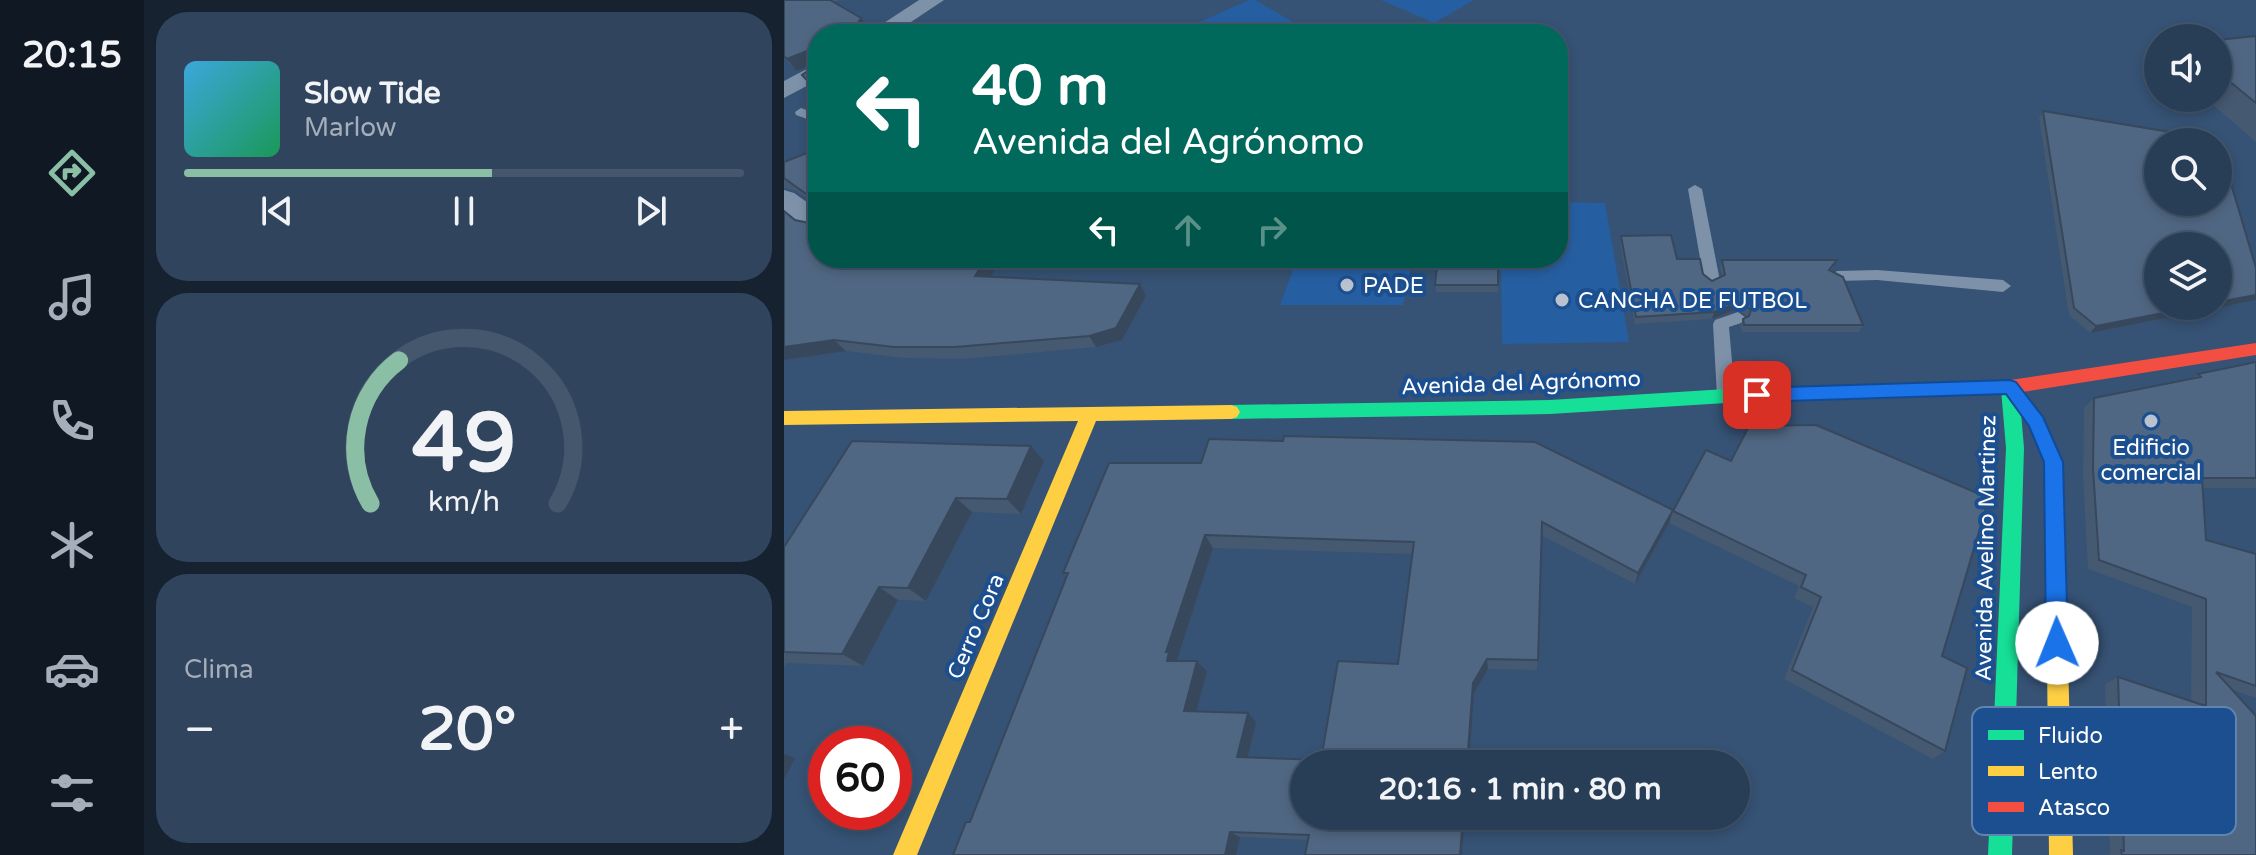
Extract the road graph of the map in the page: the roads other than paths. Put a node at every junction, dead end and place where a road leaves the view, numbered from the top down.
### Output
1 (934, 0) edge
2 (894, 24) edge
3 (808, 76) edge
4 (784, 91) edge
5 (801, 112) dead end
6 (808, 115) edge
7 (1695, 189) dead end
8 (784, 199) edge
9 (808, 217) edge
10 (1837, 276) edge
11 (1712, 281) edge
12 (2003, 286) dead end
13 (1726, 319) edge
14 (2256, 349) edge
15 (2010, 387) junction
16 (1726, 396) junction
17 (1089, 416) junction
18 (784, 418) edge
19 (2005, 707) edge
20 (2058, 707) edge
21 (2001, 835) edge
22 (2061, 835) edge
23 (905, 855) edge
24 (2000, 855) edge
25 (2061, 855) edge

1 - 2 street
3 - 4 street
5 - 6 lane
7 - 11 lane
8 - 9 street
10 - 12 lane
13 - 16 lane
14 - 15 main road, Avenida del Agrónomo
15 - 16 main road, Avenida del Agrónomo
15 - 19 main road, Avenida Avelino Martinez
15 - 20 main road, Avenida Avelino Martinez
16 - 17 main road, Avenida del Agrónomo
17 - 18 main road, Avenida del Agrónomo
17 - 23 main road, Cerro Cora
21 - 24 main road, Avenida Avelino Martinez
22 - 25 main road, Avenida Avelino Martinez

